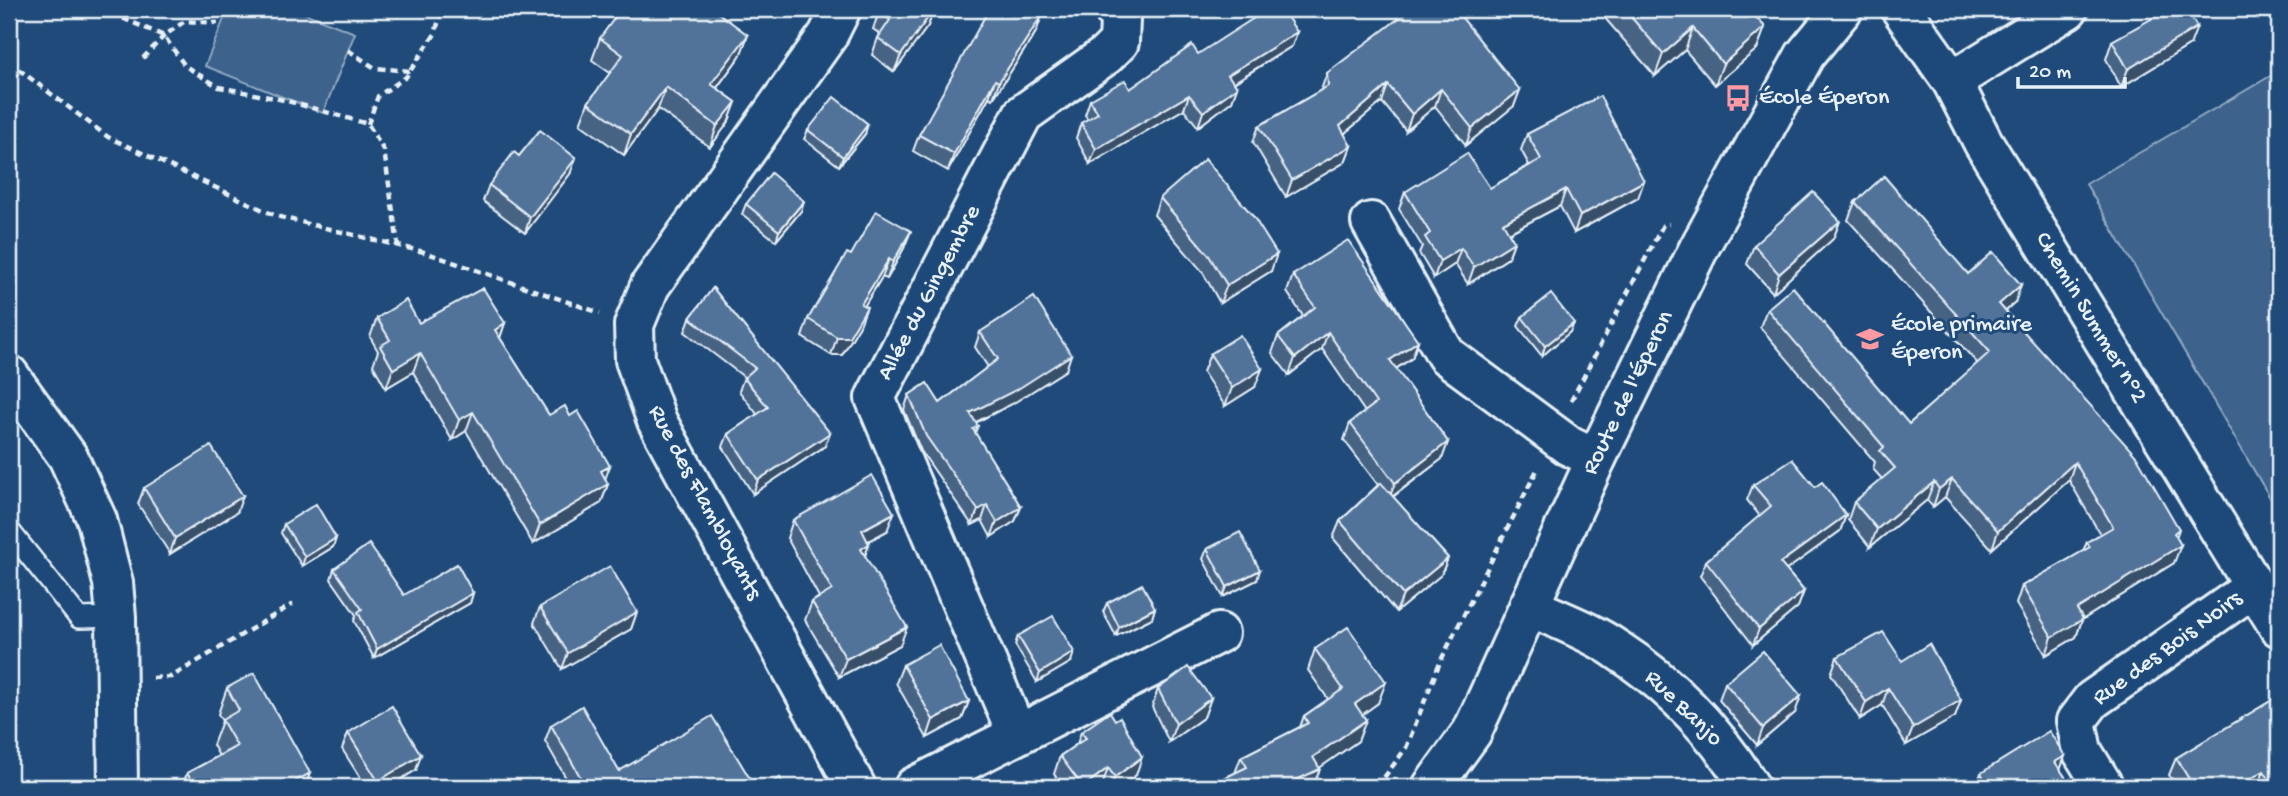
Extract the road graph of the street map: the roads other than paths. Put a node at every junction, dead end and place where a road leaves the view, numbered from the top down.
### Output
1 (841, 9) edge
2 (1114, 9) edge
3 (1843, 9) edge
4 (1901, 9) edge
5 (2068, 9) edge
6 (1952, 81) junction
7 (1371, 222) dead end
8 (9, 374) edge
9 (1596, 459) junction
10 (9, 530) edge
11 (2254, 587) junction
12 (1529, 606) junction
13 (2279, 627) edge
14 (1219, 633) dead end
15 (117, 634) junction
16 (1017, 734) junction
17 (118, 787) edge
18 (856, 787) edge
19 (914, 787) edge
20 (1432, 787) edge
21 (1749, 787) edge
22 (2104, 787) edge

1 - 18 street, Rue des Flambloyants
2 - 16 street, Allée du Gingembre
3 - 9 street, Route de l'Éperon
4 - 6 street, Chemin Summer n°2
5 - 6 street
6 - 11 street, Chemin Summer n°2
7 - 9 street
8 - 15 street
9 - 12 street, Route de l'Éperon
10 - 15 lane
11 - 13 street, Chemin Summer n°2
11 - 22 street, Rue des Bois Noirs
12 - 20 street, Route de l'Éperon
12 - 21 street, Rue Banjo
14 - 16 street
15 - 17 street
16 - 19 street

